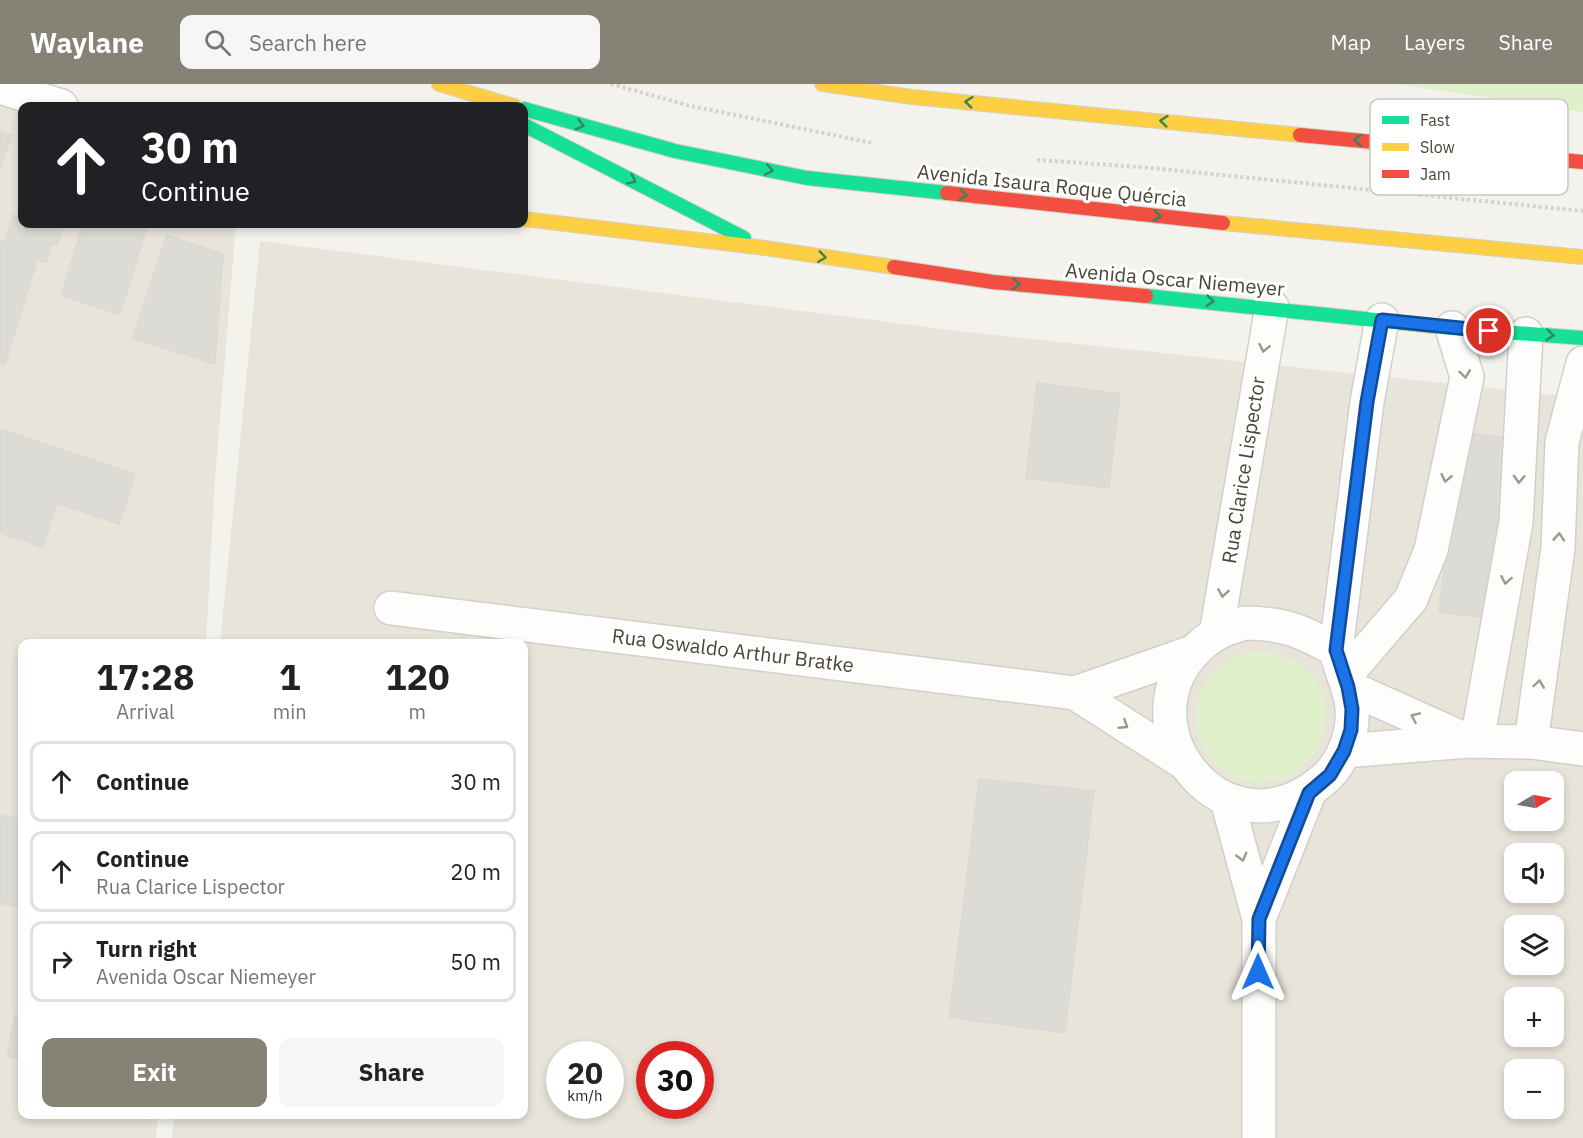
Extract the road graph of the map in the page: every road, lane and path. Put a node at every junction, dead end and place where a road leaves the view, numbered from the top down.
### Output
1 (439, 84) edge
2 (611, 84) edge
3 (822, 84) edge
4 (0, 87) edge
5 (459, 92) junction
6 (48, 102) edge
7 (480, 102) edge
8 (498, 102) edge
9 (528, 110) edge
10 (528, 126) edge
11 (1370, 141) edge
12 (876, 144) dead end
13 (1026, 159) dead end
14 (1568, 161) edge
15 (1583, 162) edge
16 (1370, 190) edge
17 (1422, 195) edge
18 (1583, 211) edge
19 (528, 219) edge
20 (765, 248) junction
21 (1583, 257) edge
22 (1272, 307) junction
23 (1382, 320) junction
24 (1452, 328) junction
25 (1526, 334) junction
26 (1583, 338) edge
27 (1583, 363) edge
28 (391, 608) dead end
29 (1204, 643) junction
30 (1343, 671) junction
31 (1075, 693) junction
32 (1473, 741) junction
33 (1531, 742) junction
34 (1583, 749) edge
35 (1344, 751) junction
36 (1183, 762) junction
37 (1309, 793) junction
38 (1227, 800) junction
39 (1259, 919) junction
40 (1259, 1138) edge

1 - 5 main road
2 - 12 path
11 -> 3 main road
4 - 6 street
5 - 7 main road
5 - 8 main road
9 -> 21 main road, Avenida Isaura Roque Quércia
10 -> 20 main road
13 - 16 path
15 -> 14 main road
17 - 18 path
19 - 20 main road, Avenida Oscar Niemeyer
20 -> 22 main road, Avenida Oscar Niemeyer
22 - 23 main road, Avenida Oscar Niemeyer
22 -> 29 street, Rua Clarice Lispector
23 - 24 main road, Avenida Oscar Niemeyer
23 - 30 street
24 - 25 main road, Avenida Oscar Niemeyer
24 -> 30 street
25 -> 26 main road, Avenida Oscar Niemeyer
25 -> 32 street
33 -> 27 street
28 - 31 street, Rua Oswaldo Arthur Bratke
29 - 30 street
29 - 31 street, Rua Oswaldo Arthur Bratke
29 - 36 street
32 -> 30 street
30 - 35 street
31 -> 36 street, Rua Oswaldo Arthur Bratke
32 - 33 street
32 - 35 street
33 - 34 street
35 - 37 street
36 - 38 street
37 - 38 street
37 - 39 street
38 -> 39 street
39 - 40 street

